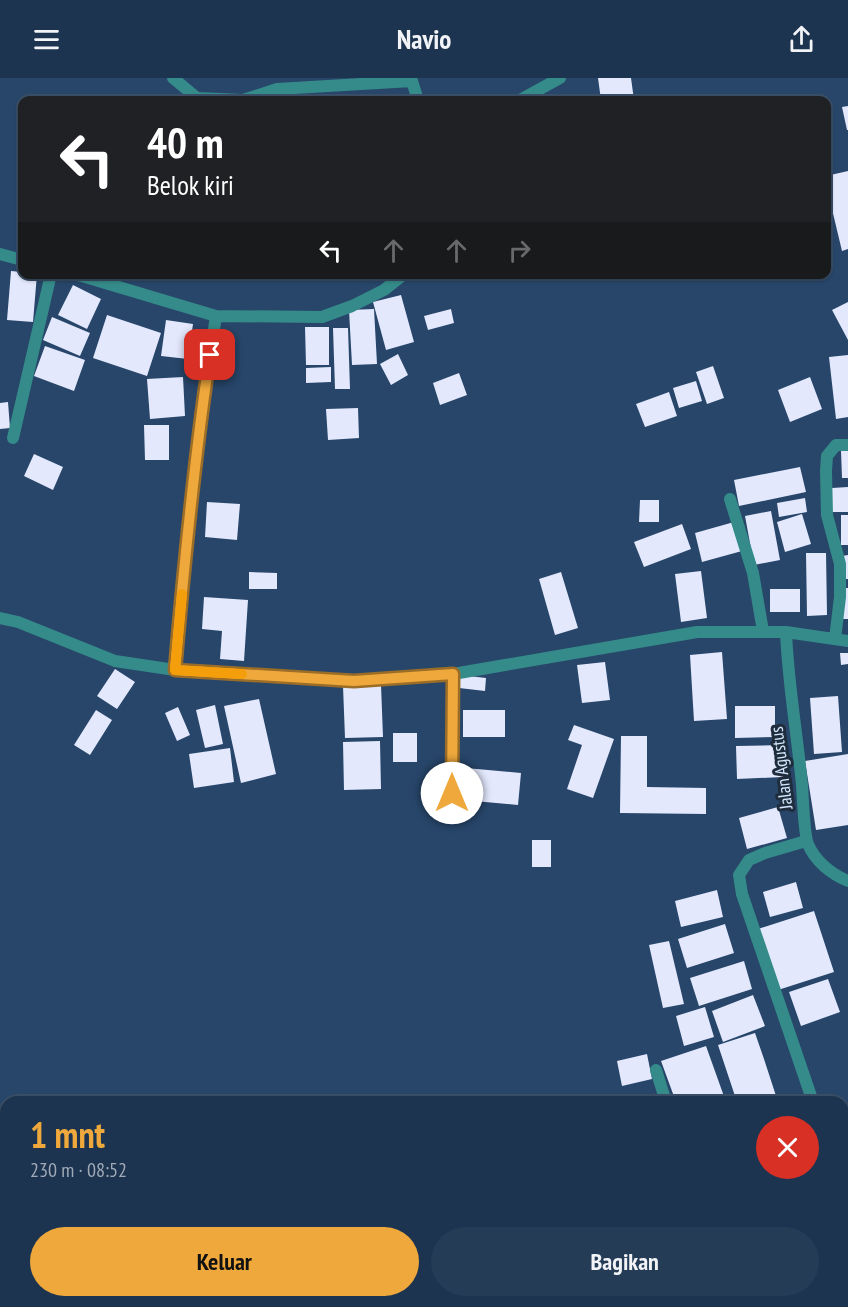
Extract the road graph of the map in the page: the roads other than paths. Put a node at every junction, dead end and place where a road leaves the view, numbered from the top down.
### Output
1 (173, 78) edge
2 (560, 78) edge
3 (412, 79) edge
4 (195, 96) edge
5 (255, 96) edge
6 (417, 96) edge
7 (527, 96) edge
8 (0, 254) edge
9 (18, 259) edge
10 (50, 279) edge
11 (92, 279) edge
12 (398, 279) edge
13 (216, 316) junction
14 (13, 438) dead end
15 (848, 445) edge
16 (730, 499) dead end
17 (0, 618) edge
18 (763, 631) junction
19 (786, 632) junction
20 (835, 639) junction
21 (848, 641) edge
22 (175, 670) junction
23 (453, 674) junction
24 (452, 793) dead end
25 (806, 841) junction
26 (848, 881) edge
27 (656, 1070) dead end
28 (664, 1096) edge
29 (811, 1096) edge

1 - 4 street
2 - 7 street
3 - 5 street
3 - 6 street
8 - 9 street
10 - 14 street
11 - 13 street
12 - 13 street
13 - 22 street
15 - 20 street
16 - 18 street
17 - 22 street
18 - 19 street
18 - 23 street
19 - 20 street
19 - 25 street, Jalan Agustus
20 - 21 street
22 - 23 street
23 - 24 street
25 - 26 street, Jalan Agustus
25 - 29 street
27 - 28 street

